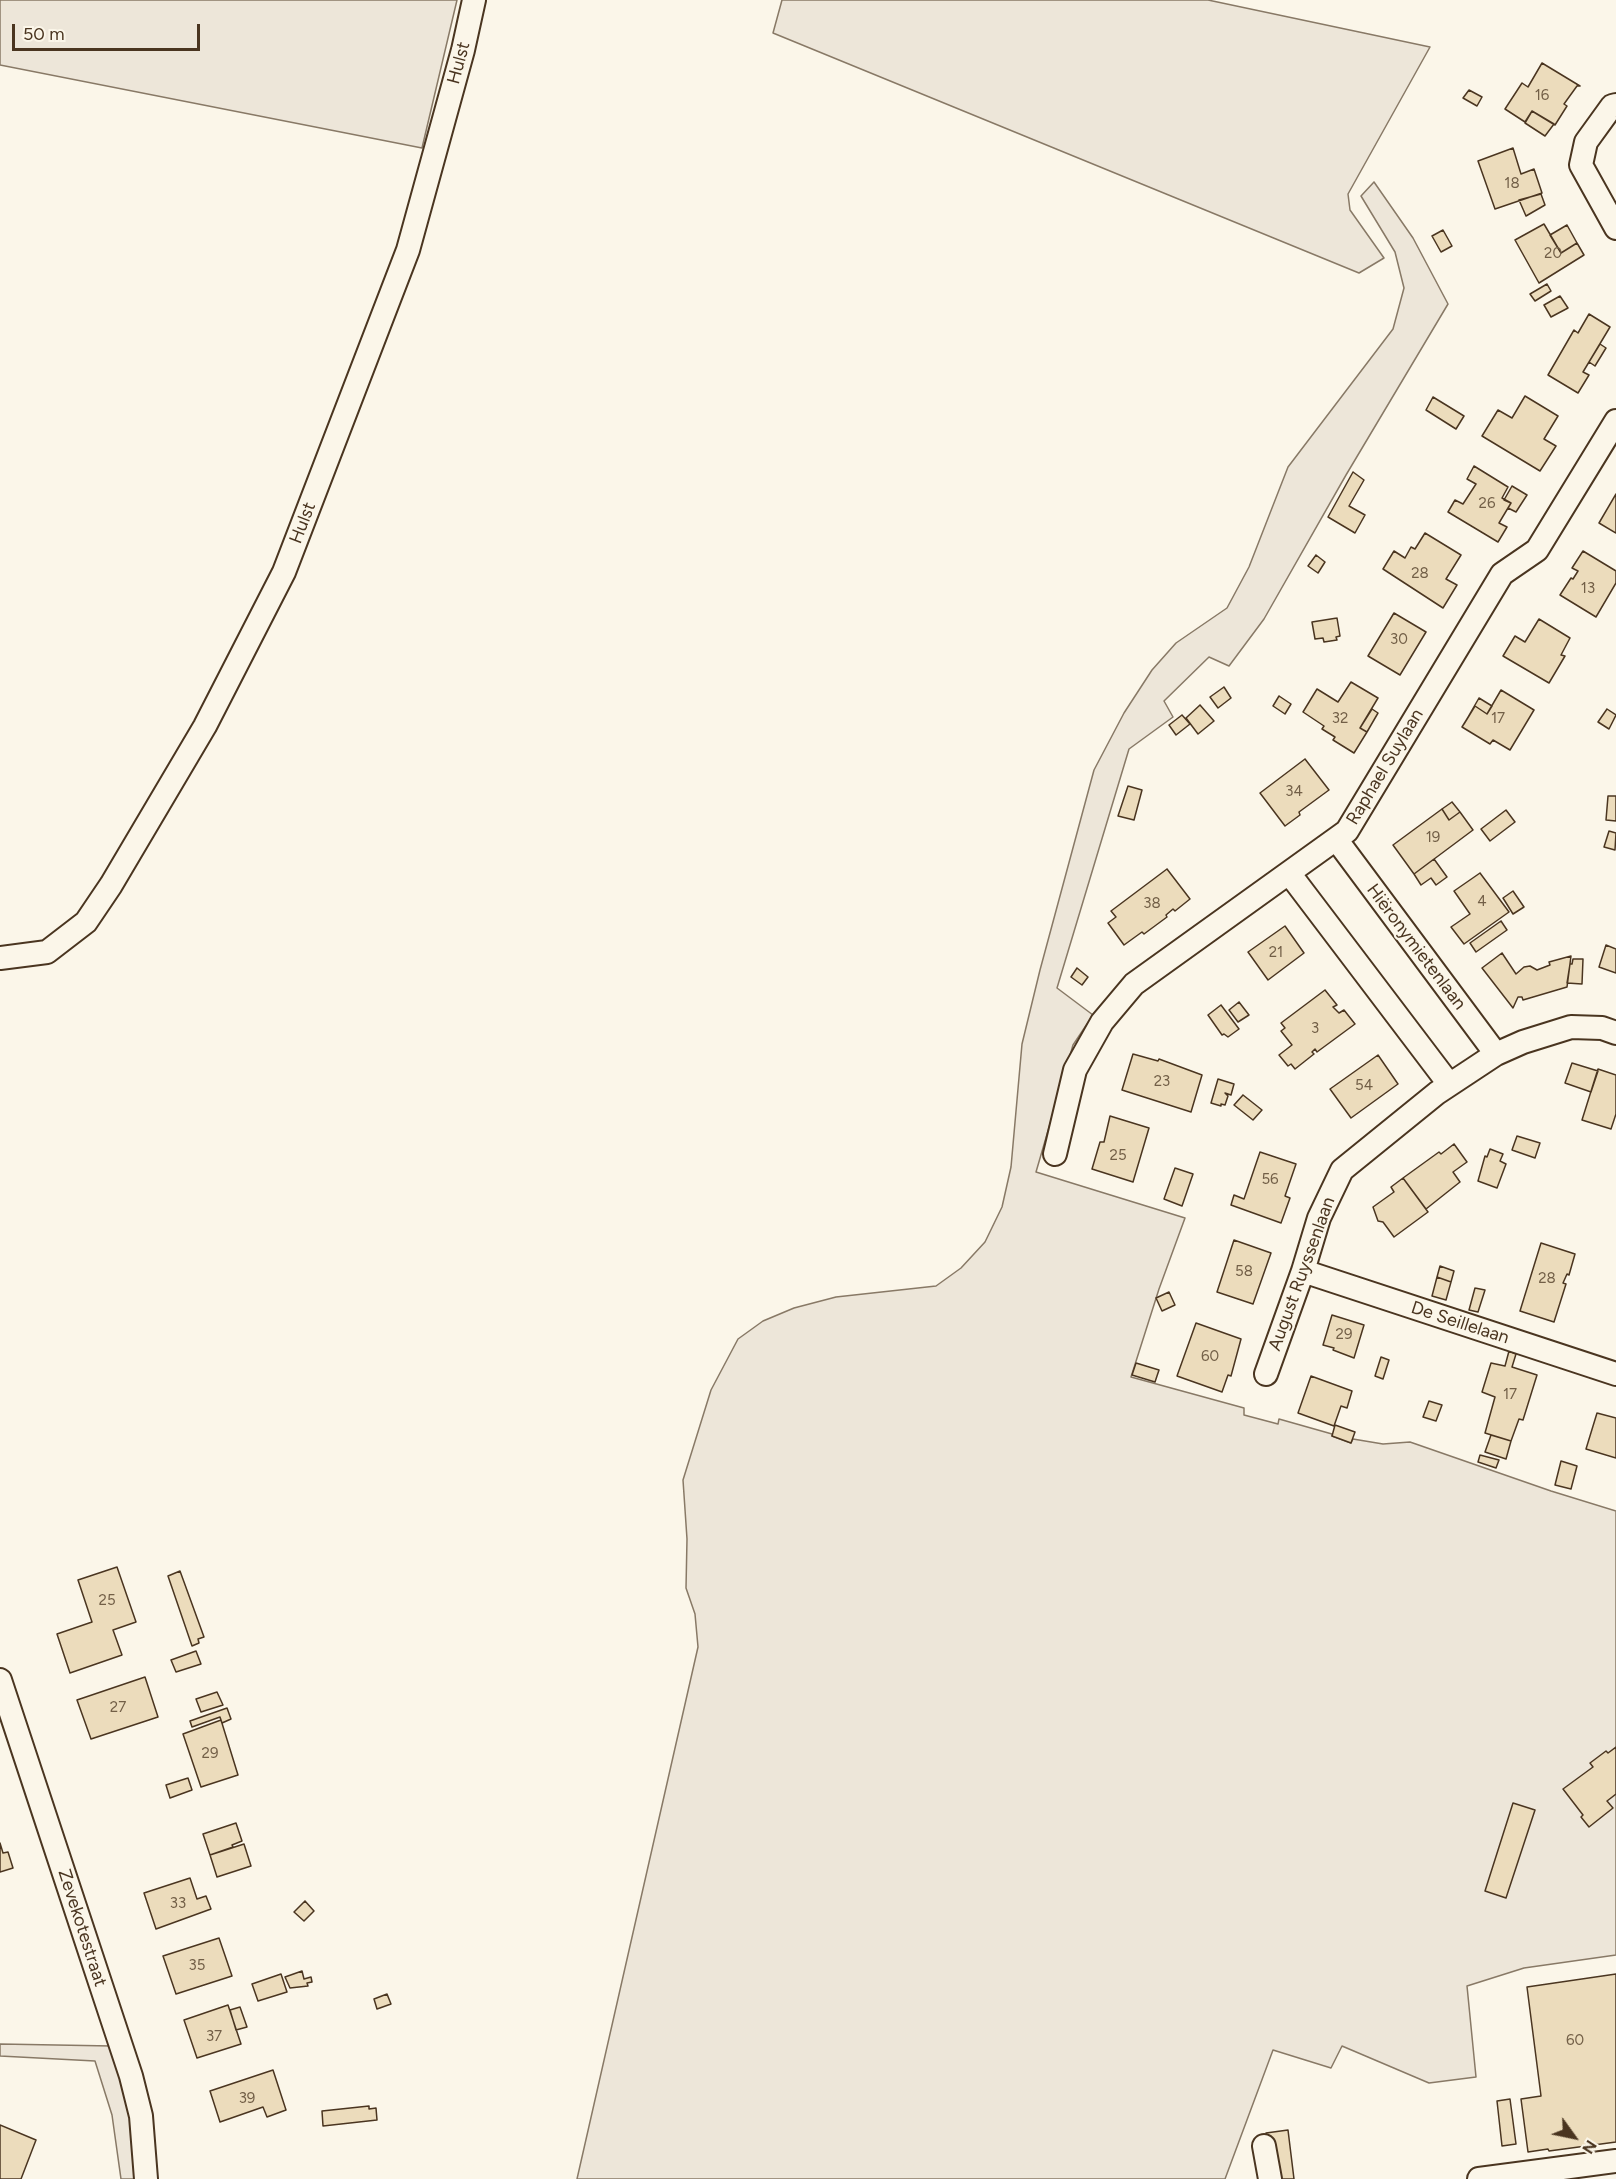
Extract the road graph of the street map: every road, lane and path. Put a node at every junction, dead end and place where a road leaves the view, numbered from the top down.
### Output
1 (474, 0) edge
2 (1616, 105) edge
3 (1616, 228) edge
4 (1616, 421) edge
5 (1336, 839) junction
6 (1289, 873) junction
7 (0, 958) edge
8 (1616, 1033) edge
9 (1496, 1054) junction
10 (1449, 1084) junction
11 (1055, 1154) dead end
12 (1303, 1271) junction
13 (1266, 1374) dead end
14 (1616, 1374) edge
15 (0, 1680) edge
16 (1264, 2146) dead end
17 (1616, 2161) edge
18 (146, 2179) edge
19 (1270, 2179) edge
20 (1479, 2179) edge

1 - 7 street, Hulst
2 - 3 street
4 - 5 street, Raphael Suylaan
5 - 6 street, Raphael Suylaan
5 - 9 street, Hiëronymietenlaan
6 - 10 street
6 - 11 street, Raphael Suylaan
8 - 9 street, August Ruyssenlaan
9 - 10 street, August Ruyssenlaan
10 - 12 street, August Ruyssenlaan
12 - 13 street, August Ruyssenlaan
12 - 14 street, De Seillelaan
15 - 18 street, Zevekotestraat
16 - 19 street
17 - 20 street

